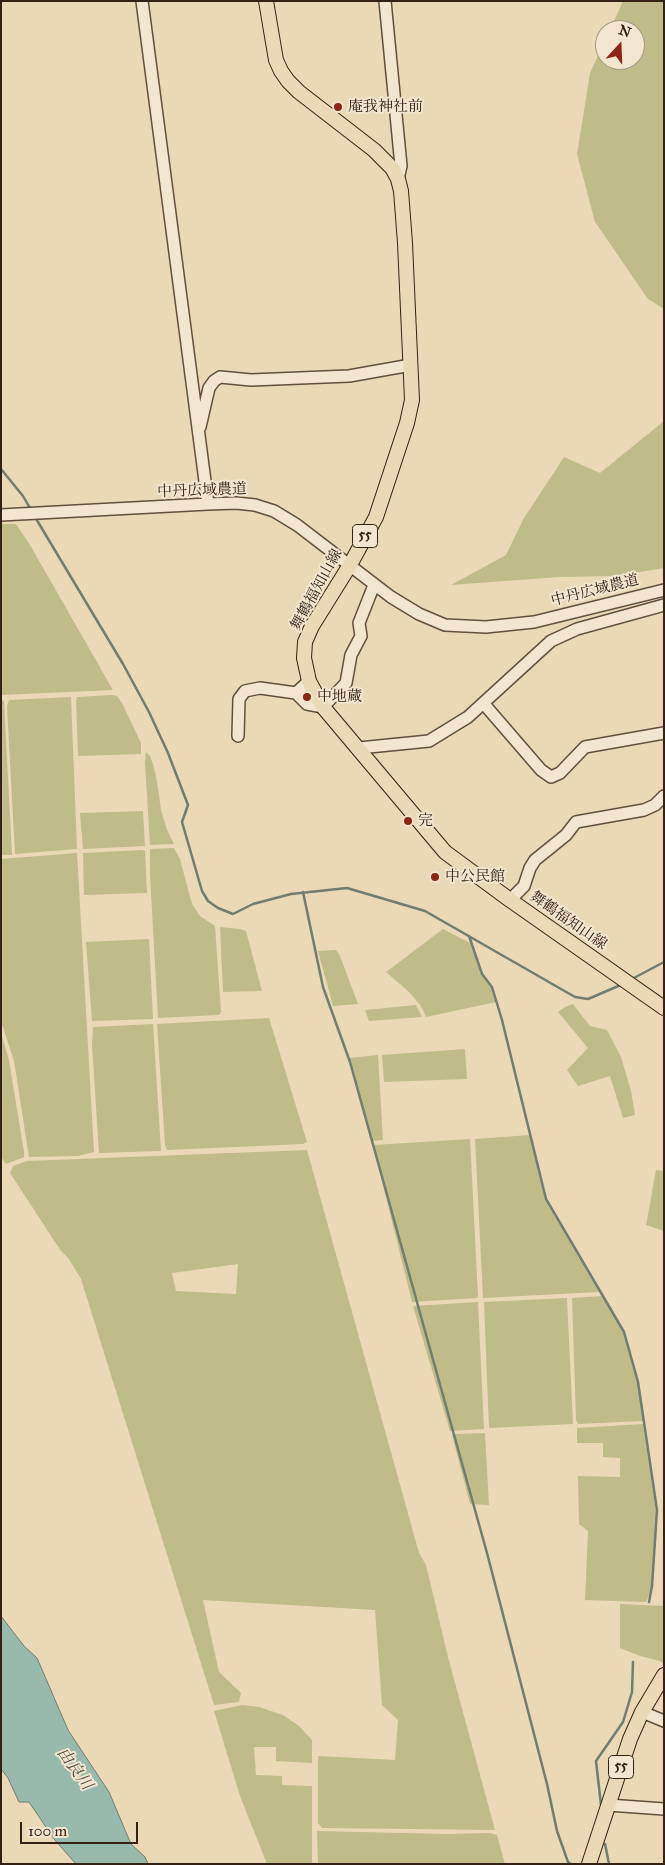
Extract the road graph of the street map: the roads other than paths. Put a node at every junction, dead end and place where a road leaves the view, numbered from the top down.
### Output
1 (142, 1) edge
2 (266, 1) edge
3 (385, 1) edge
4 (398, 179) junction
5 (411, 364) junction
6 (198, 435) junction
7 (205, 505) junction
8 (1, 515) edge
9 (350, 565) junction
10 (374, 585) junction
11 (664, 590) edge
12 (664, 605) edge
13 (309, 681) junction
14 (296, 693) junction
15 (484, 704) junction
16 (323, 707) junction
17 (664, 733) edge
18 (238, 736) dead end
19 (359, 748) junction
20 (664, 796) edge
21 (510, 900) junction
22 (664, 1008) edge
23 (664, 1675) edge
24 (642, 1712) junction
25 (664, 1721) edge
26 (608, 1805) junction
27 (664, 1809) edge
28 (588, 1864) edge

1 - 6 street
2 - 4 main road, 舞鶴福知山線 / 55
3 - 4 street
4 - 5 main road, 舞鶴福知山線 / 55
5 - 6 street
5 - 9 main road, 舞鶴福知山線 / 55
6 - 7 street
7 - 8 street, 中丹広域農道
7 - 9 street, 中丹広域農道
9 - 10 street, 中丹広域農道
9 - 13 main road, 舞鶴福知山線 / 55
10 - 11 street, 中丹広域農道
10 - 16 street
12 - 15 street
13 - 14 street
13 - 16 main road, 舞鶴福知山線 / 55
14 - 16 street
14 - 18 street
15 - 17 street
15 - 19 street
16 - 19 main road, 舞鶴福知山線 / 55
19 - 21 main road, 舞鶴福知山線 / 55
20 - 21 street
21 - 22 main road, 舞鶴福知山線 / 55
23 - 24 main road, 55
24 - 25 street
24 - 26 main road, 55
26 - 27 street
26 - 28 main road, 55

